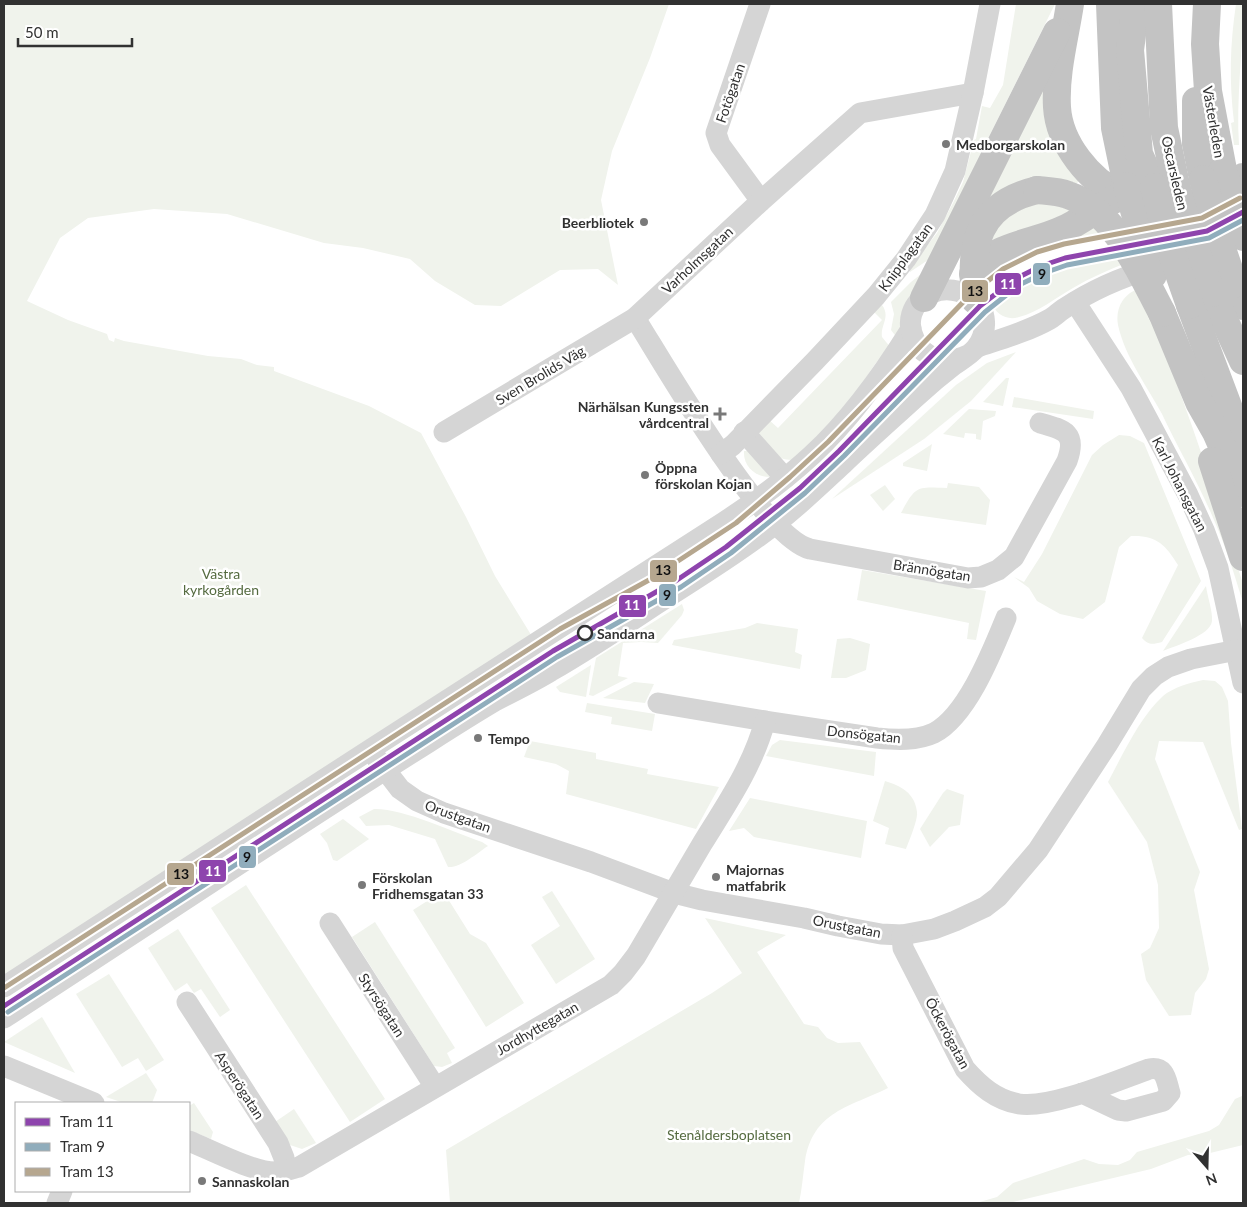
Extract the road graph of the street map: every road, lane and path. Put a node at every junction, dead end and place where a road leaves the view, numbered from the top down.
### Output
1 (760, 4) edge
2 (990, 4) edge
3 (1070, 4) edge
4 (1110, 4) edge
5 (1136, 4) edge
6 (1153, 4) edge
7 (1158, 4) edge
8 (1207, 4) edge
9 (973, 93) junction
10 (1224, 178) edge
11 (1165, 186) junction
12 (1125, 191) junction
13 (761, 201) junction
14 (1243, 237) edge
15 (977, 297) junction
16 (1220, 297) edge
17 (924, 298) junction
18 (1070, 305) junction
19 (1162, 313) junction
20 (635, 318) junction
21 (911, 329) junction
22 (973, 351) junction
23 (1243, 360) edge
24 (1199, 402) junction
25 (1040, 423) dead end
26 (444, 432) dead end
27 (744, 432) junction
28 (1243, 446) edge
29 (721, 454) junction
30 (785, 478) junction
31 (1243, 493) edge
32 (756, 500) junction
33 (776, 524) junction
34 (1243, 557) edge
35 (1006, 618) dead end
36 (1236, 650) junction
37 (1243, 683) edge
38 (658, 703) dead end
39 (765, 721) junction
40 (371, 748) junction
41 (385, 770) junction
42 (674, 893) junction
43 (330, 923) dead end
44 (902, 935) junction
45 (4, 987) edge
46 (187, 1002) dead end
47 (4, 1018) edge
48 (4, 1066) edge
49 (435, 1088) junction
50 (1082, 1093) dead end
51 (92, 1102) edge
52 (190, 1141) edge
53 (286, 1171) junction

1 - 13 street, Fotögatan
2 - 9 street, Knipplagatan
3 - 12 highway
3 - 17 highway
4 - 12 highway
5 - 11 highway
6 - 11 highway
7 - 11 highway, Oscarsleden
8 - 10 highway, Oscarsleden
9 - 13 street, Varholmsgatan
9 - 27 street, Knipplagatan
10 - 12 highway
10 - 14 highway, bridge
10 - 16 highway, Oscarsleden, bridge
11 - 16 highway, bridge
12 - 15 highway
12 - 19 highway, bridge
13 - 20 street, Varholmsgatan
14 - 18 street
15 - 17 street
15 - 18 street
15 - 19 highway, bridge
15 - 22 street
16 - 23 highway, Oscarsleden
16 - 28 highway
17 - 21 street
18 - 22 street
18 - 36 street, Karl Johansgatan
19 - 24 highway
20 - 26 street, Sven Brolids Väg
20 - 29 street
21 - 22 street
21 - 30 street
22 - 33 street
24 - 31 highway
24 - 34 highway
25 - 33 street, Brännögatan
27 - 29 street, Knipplagatan
27 - 30 street
29 - 32 street
30 - 32 street
32 - 33 street
32 - 40 street
33 - 41 street
35 - 39 street, Donsögatan
36 - 37 street, Karl Johansgatan
36 - 44 street, Orustgatan
38 - 39 street, Donsögatan
39 - 42 street, Jordhyttegatan
40 - 41 street, Orustgatan
40 - 45 street
41 - 42 street, Orustgatan
41 - 47 street
42 - 44 street, Orustgatan
42 - 49 street, Jordhyttegatan
43 - 49 street, Styrsögatan
44 - 50 street, Öckerögatan
46 - 53 street, Asperögatan
48 - 51 street
49 - 53 street, Jordhyttegatan
52 - 53 street, Jordhyttegatan

